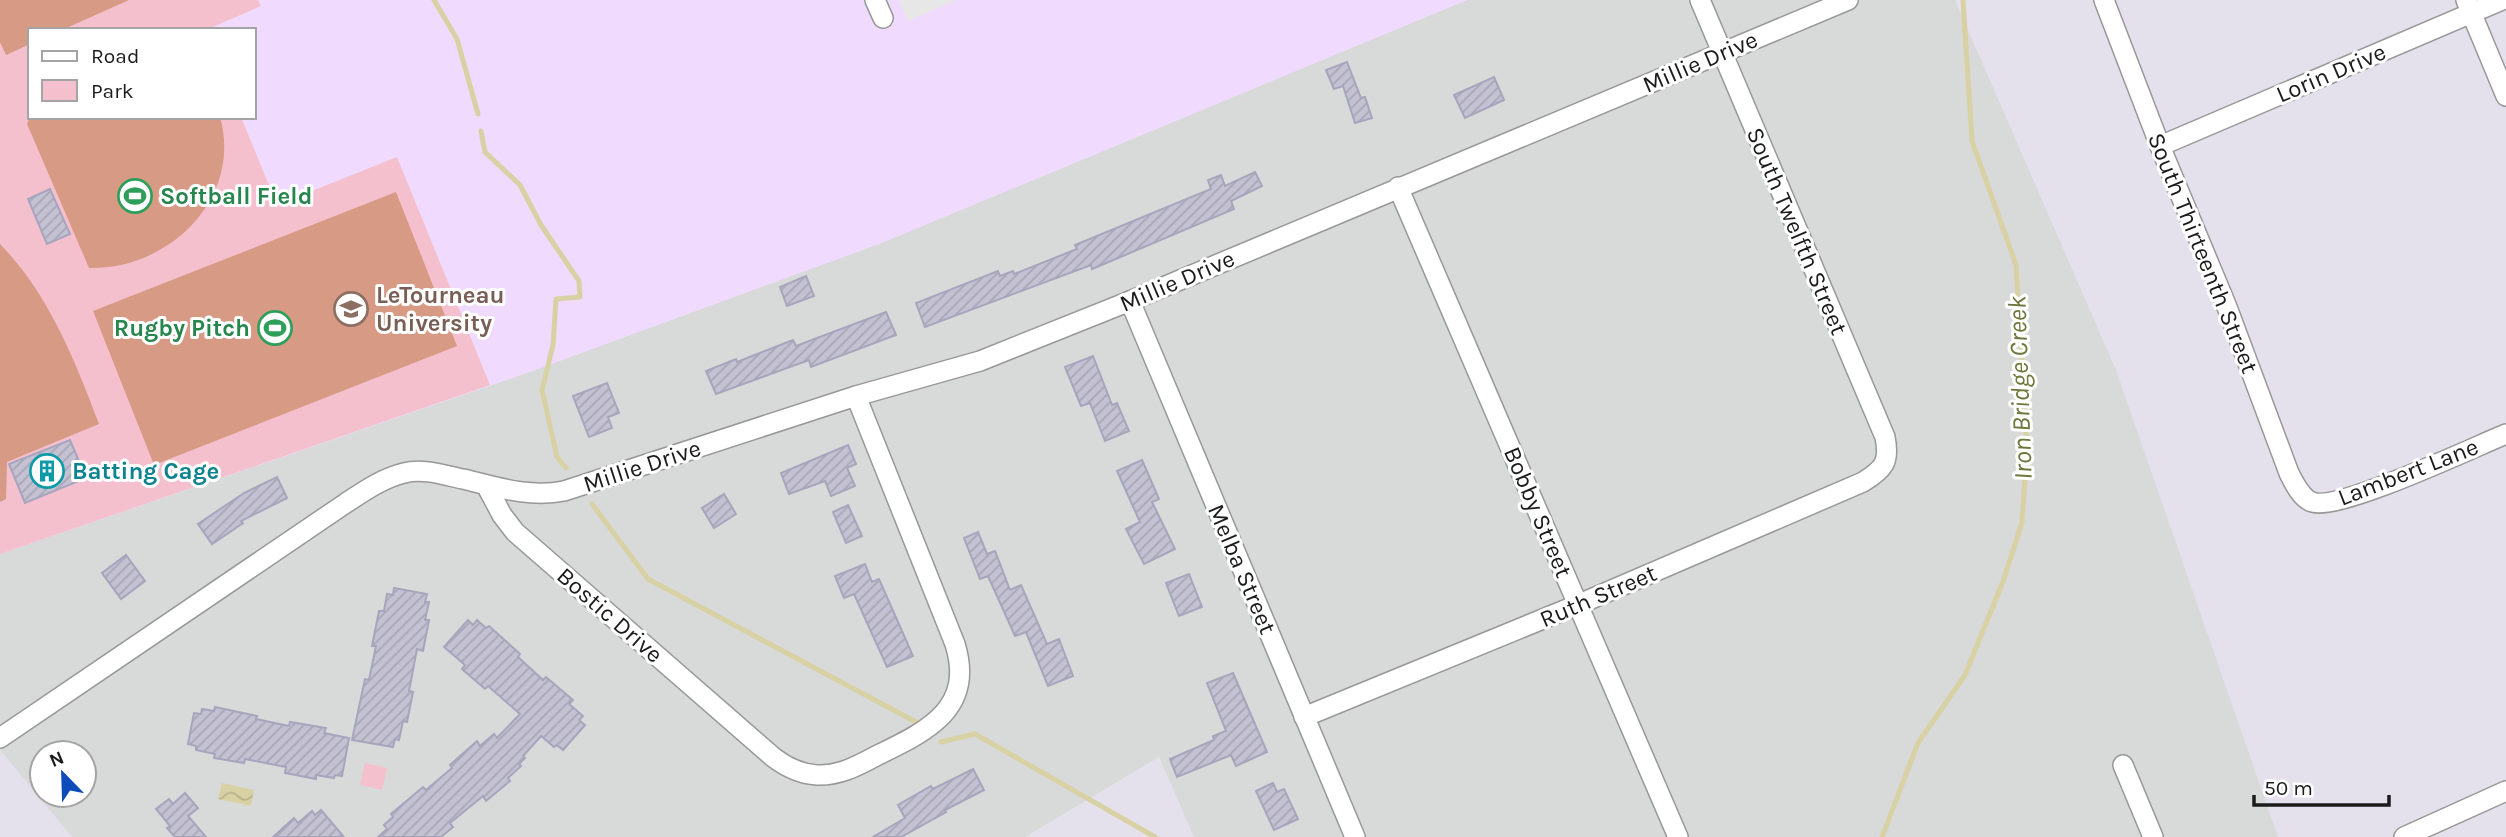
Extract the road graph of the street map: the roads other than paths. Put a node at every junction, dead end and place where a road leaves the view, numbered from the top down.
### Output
1 (875, 0) edge
2 (1700, 0) edge
3 (1848, 0) edge
4 (2104, 0) edge
5 (2502, 0) edge
6 (2469, 6) edge
7 (883, 19) dead end
8 (1720, 53) junction
9 (2506, 96) edge
10 (2160, 146) junction
11 (1398, 187) junction
12 (1130, 301) junction
13 (856, 396) junction
14 (2506, 435) edge
15 (1886, 463) joint
16 (486, 485) junction
17 (2310, 501) joint
18 (1577, 605) junction
19 (1304, 717) junction
20 (0, 738) edge
21 (2123, 765) dead end
22 (2506, 791) edge
23 (1355, 837) edge
24 (1678, 837) edge
25 (2153, 837) edge
26 (2404, 837) edge

1 - 7 street
2 - 8 street, South Twelfth Street
3 - 8 street, Millie Drive
4 - 10 street, South Thirteenth Street
5 - 6 street, Lorin Drive
6 - 9 street
6 - 10 street, Lorin Drive
8 - 11 street, Millie Drive
8 - 15 street, South Twelfth Street
10 - 17 street, South Thirteenth Street
11 - 12 street, Millie Drive
11 - 18 street, Bobby Street
12 - 13 street, Millie Drive
12 - 19 street, Melba Street
13 - 16 street, Millie Drive
13 - 16 street, Bostic Drive
14 - 17 street, Lambert Lane
15 - 18 street, Ruth Street
16 - 20 street
18 - 19 street, Ruth Street
18 - 24 street, Bobby Street
19 - 23 street, Melba Street
21 - 25 street
22 - 26 street

